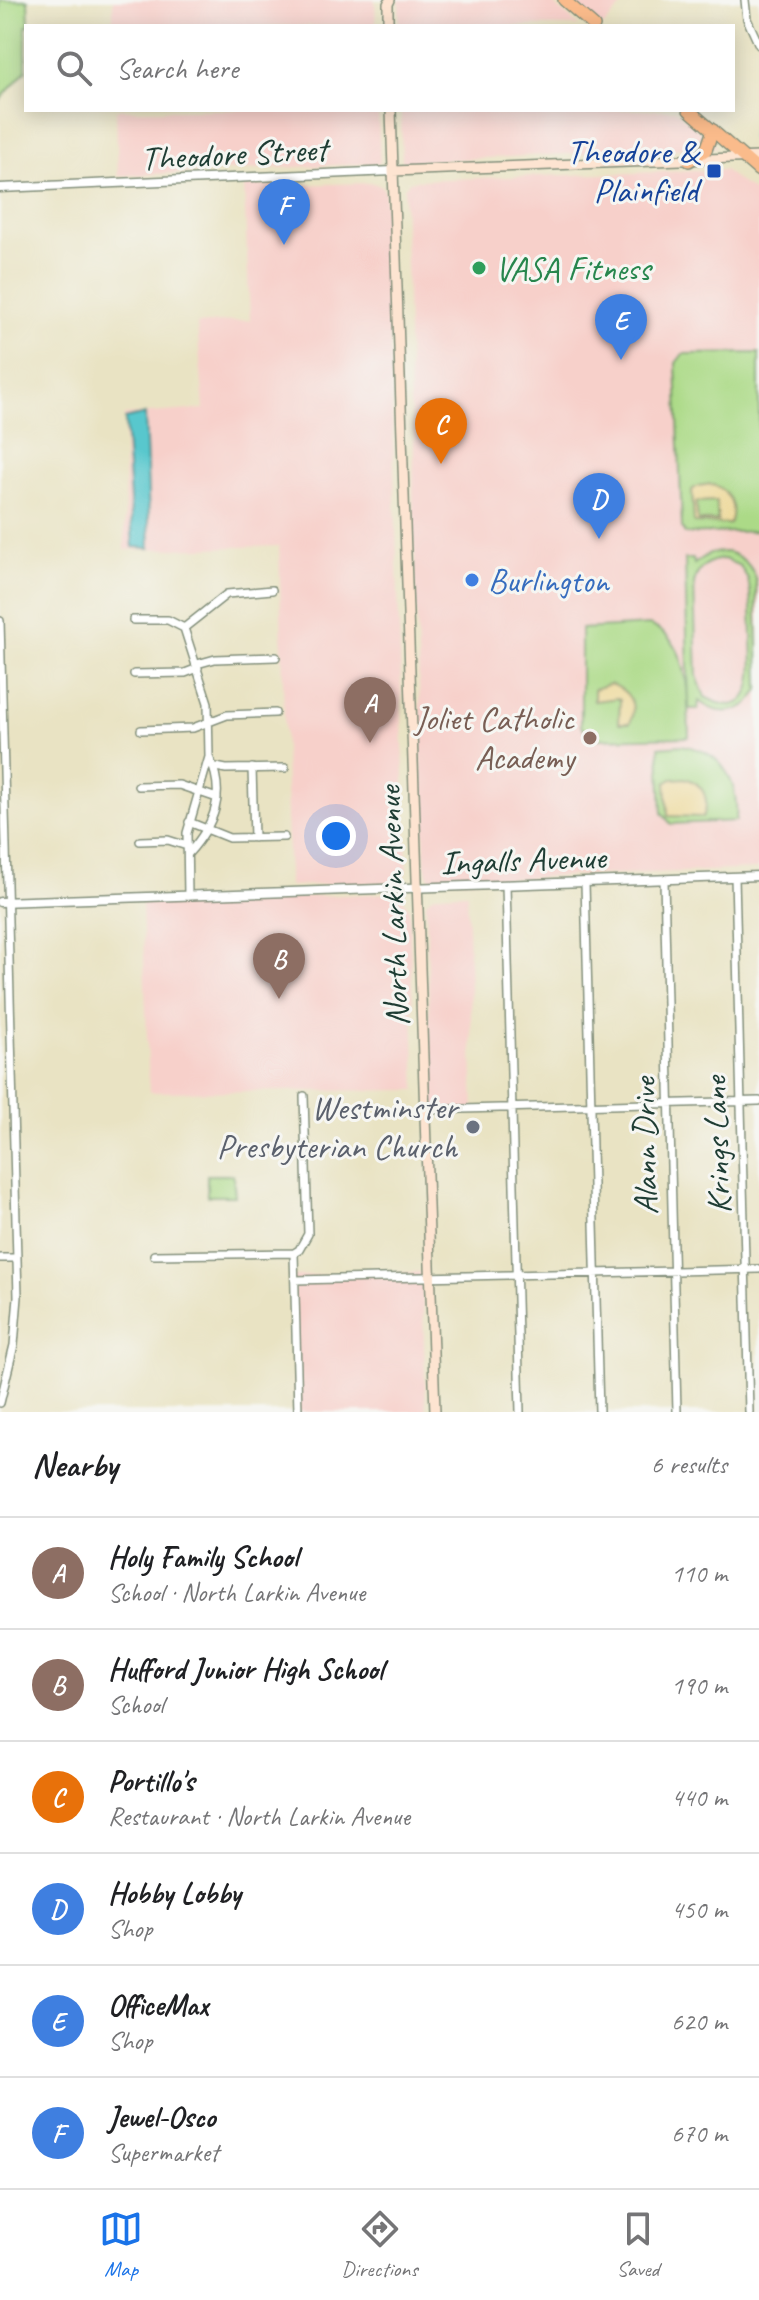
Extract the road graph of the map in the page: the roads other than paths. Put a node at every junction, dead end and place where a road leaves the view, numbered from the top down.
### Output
1 (564, 0) edge
2 (745, 0) edge
3 (387, 1) edge
4 (388, 24) edge
5 (592, 24) edge
6 (759, 45) edge
7 (391, 112) edge
8 (691, 112) edge
9 (713, 130) junction
10 (759, 157) edge
11 (745, 158) junction
12 (689, 161) junction
13 (393, 171) junction
14 (759, 171) edge
15 (0, 188) edge
16 (272, 590) dead end
17 (133, 620) dead end
18 (0, 621) edge
19 (184, 628) junction
20 (276, 657) dead end
21 (198, 666) junction
22 (134, 674) dead end
23 (275, 713) dead end
24 (210, 721) junction
25 (2, 725) edge
26 (141, 730) dead end
27 (209, 763) junction
28 (252, 768) junction
29 (285, 768) dead end
30 (138, 786) dead end
31 (198, 792) junction
32 (217, 798) junction
33 (2, 812) edge
34 (189, 822) junction
35 (208, 831) junction
36 (284, 837) dead end
37 (254, 838) junction
38 (140, 841) dead end
39 (189, 849) junction
40 (759, 876) edge
41 (735, 877) junction
42 (664, 880) junction
43 (585, 883) junction
44 (506, 885) junction
45 (417, 888) junction
46 (188, 896) junction
47 (3, 902) edge
48 (4, 956) edge
49 (304, 1096) dead end
50 (740, 1101) junction
51 (759, 1101) edge
52 (669, 1104) junction
53 (591, 1106) junction
54 (512, 1108) junction
55 (425, 1110) junction
56 (294, 1253) junction
57 (154, 1255) dead end
58 (0, 1258) edge
59 (17, 1258) junction
60 (759, 1269) edge
61 (746, 1270) junction
62 (673, 1272) junction
63 (594, 1274) junction
64 (517, 1275) junction
65 (430, 1277) junction
66 (295, 1280) junction
67 (0, 1403) edge
68 (298, 1412) edge
69 (435, 1412) edge
70 (520, 1412) edge
71 (599, 1412) edge
72 (677, 1412) edge
73 (749, 1412) edge

1 - 5 main road
2 - 6 street
3 - 4 main road
7 - 13 main road, North Larkin Avenue
8 - 9 main road
9 - 11 main road
9 - 12 main road
10 - 11 main road, Theodore Street
11 - 12 main road, Theodore Street
11 - 14 main road
12 - 13 main road, Theodore Street
13 - 15 street, Theodore Street
13 - 45 main road, North Larkin Avenue
16 - 19 street
17 - 19 street
18 - 25 street
19 - 21 street
20 - 21 street
21 - 22 street
21 - 24 street
23 - 24 street
24 - 26 street
24 - 27 street
25 - 33 street
27 - 28 street
27 - 31 street
27 - 32 street
28 - 29 street
28 - 37 street
30 - 31 street
31 - 32 street
31 - 34 street
32 - 35 street
33 - 47 street
34 - 35 street
34 - 39 street
35 - 37 street
35 - 39 street
36 - 37 street
38 - 39 street
39 - 46 street
40 - 41 street, Ingalls Avenue
41 - 42 street, Ingalls Avenue
41 - 50 street, Krings Lane
42 - 43 street, Ingalls Avenue
42 - 52 street, Alann Drive
43 - 44 street, Ingalls Avenue
43 - 53 street
44 - 45 street, Ingalls Avenue
44 - 54 street
45 - 46 street, Ingalls Avenue
45 - 55 main road, North Larkin Avenue
46 - 47 street, Ingalls Avenue
47 - 48 street
48 - 59 street
49 - 56 street
50 - 51 street
50 - 52 street
50 - 61 street, Krings Lane
52 - 53 street
52 - 62 street, Alann Drive
53 - 54 street
53 - 63 street
54 - 55 street
54 - 64 street
55 - 65 main road, North Larkin Avenue
56 - 57 street
56 - 66 street
58 - 59 street
59 - 67 street
60 - 61 street
61 - 62 street
61 - 73 street, Krings Lane
62 - 63 street
62 - 72 street, Alann Drive
63 - 64 street
63 - 71 street
64 - 65 street
64 - 70 street
65 - 66 street
65 - 69 main road, North Larkin Avenue
66 - 68 street

